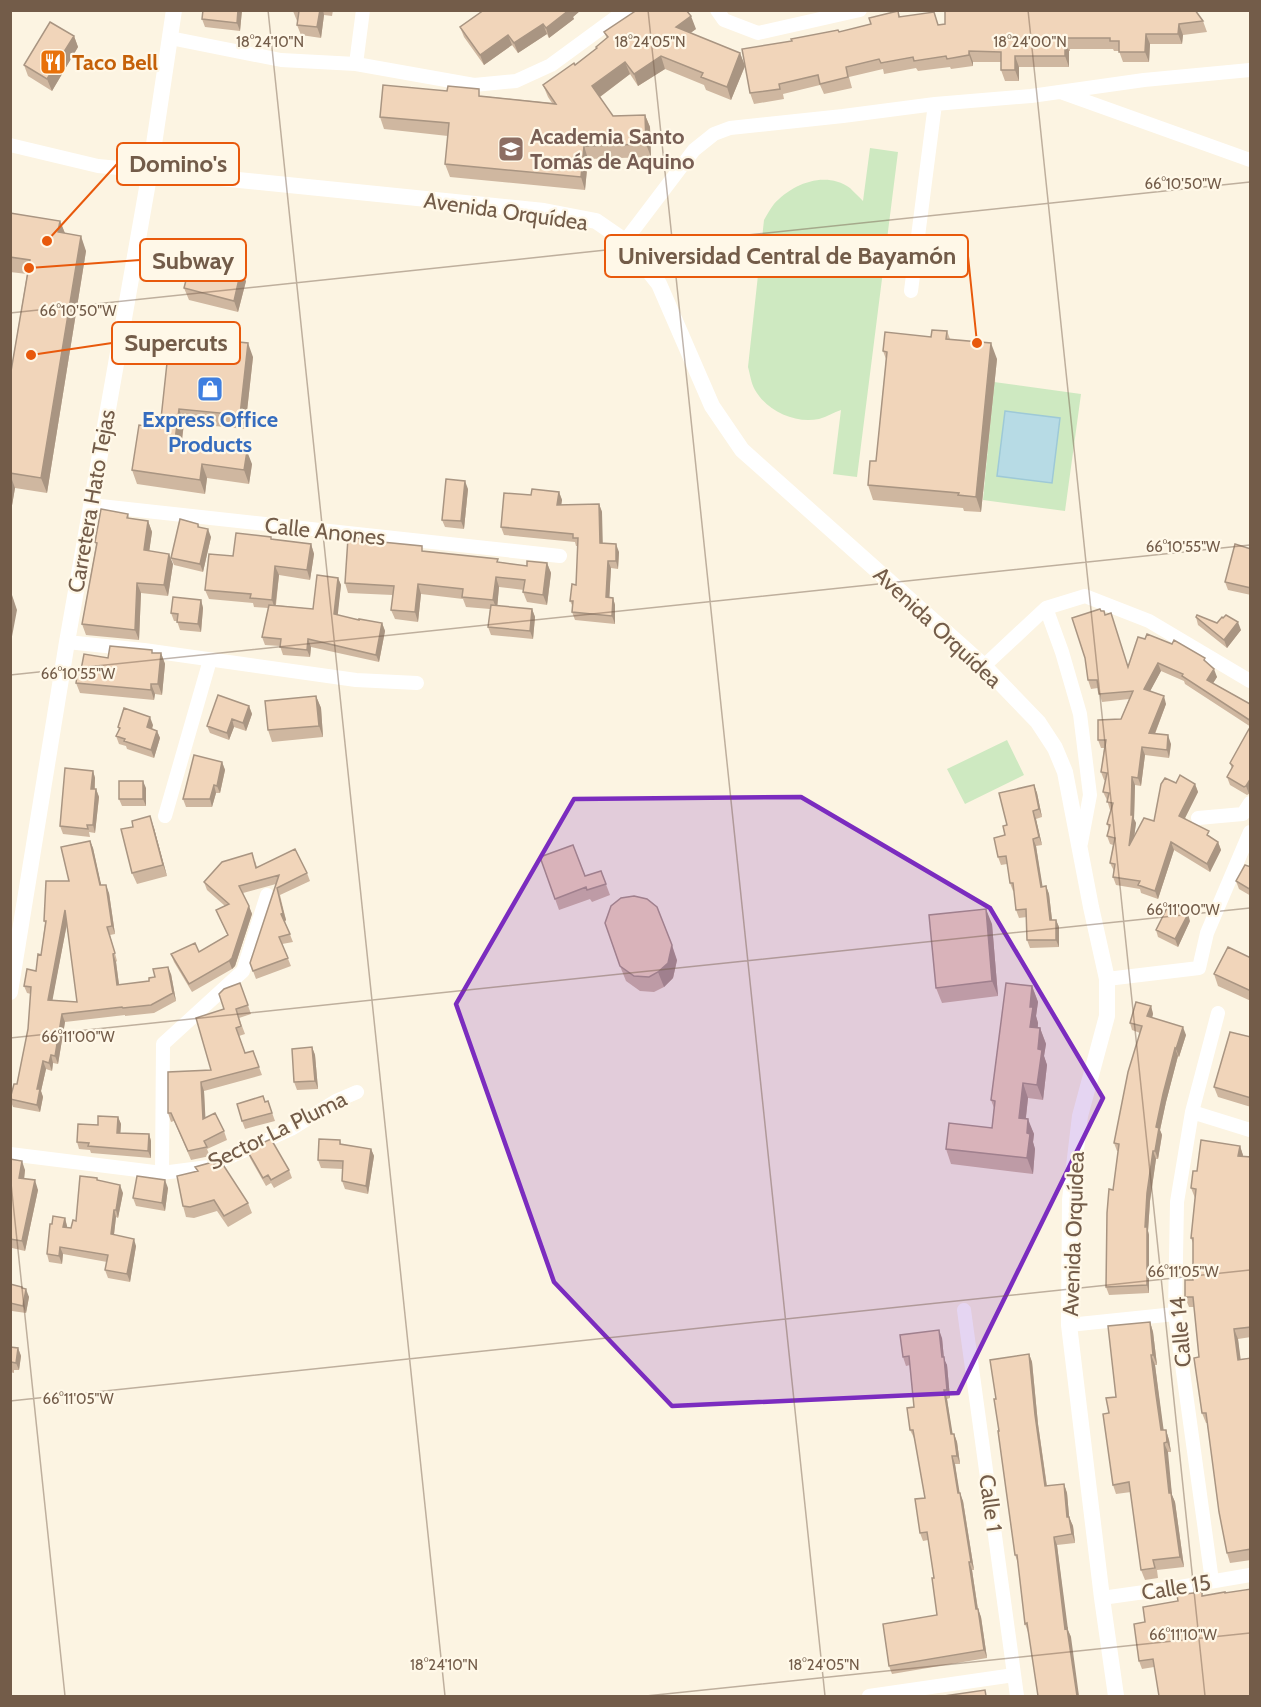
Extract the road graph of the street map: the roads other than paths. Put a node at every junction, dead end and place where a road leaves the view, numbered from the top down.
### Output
1 (174, 10) edge
2 (363, 10) edge
3 (626, 10) edge
4 (717, 10) edge
5 (861, 10) edge
6 (170, 38) junction
7 (356, 64) junction
8 (1251, 70) edge
9 (1059, 92) junction
10 (935, 104) junction
11 (10, 145) edge
12 (1251, 160) edge
13 (150, 171) junction
14 (625, 241) junction
15 (911, 291) dead end
16 (91, 506) junction
17 (560, 556) dead end
18 (1046, 608) junction
19 (67, 642) junction
20 (210, 660) junction
21 (984, 666) junction
22 (1251, 681) edge
23 (417, 683) dead end
24 (1247, 808) edge
25 (165, 816) dead end
26 (1198, 818) dead end
27 (1251, 830) edge
28 (1080, 848) junction
29 (267, 895) dead end
30 (1107, 978) junction
31 (10, 992) edge
32 (1218, 1013) dead end
33 (357, 1092) dead end
34 (1192, 1113) junction
35 (1251, 1130) edge
36 (10, 1154) edge
37 (162, 1173) junction
38 (964, 1310) dead end
39 (1175, 1314) junction
40 (1069, 1325) junction
41 (1251, 1575) edge
42 (1212, 1581) junction
43 (1102, 1598) junction
44 (1014, 1675) junction
45 (869, 1696) edge
46 (1017, 1696) edge
47 (1116, 1696) edge

1 - 6 street, Carretera Hato Tejas
2 - 7 street
3 - 7 street
4 - 5 street
6 - 7 street
6 - 13 street, Carretera Hato Tejas
8 - 9 street
9 - 10 street
9 - 12 street
10 - 14 street
10 - 15 street
11 - 13 street, Avenida Orquídea
13 - 14 street, Avenida Orquídea
13 - 16 street, Carretera Hato Tejas
14 - 21 street, Avenida Orquídea
16 - 17 street, Calle Anones
16 - 19 street, Carretera Hato Tejas
18 - 21 street
18 - 22 street
18 - 28 street
19 - 20 street
19 - 31 street, Carretera Hato Tejas
20 - 23 street
20 - 25 street
21 - 28 street, Avenida Orquídea
24 - 26 street
24 - 27 street
27 - 30 street
28 - 30 street, Avenida Orquídea
29 - 37 street
30 - 40 street, Avenida Orquídea
32 - 34 street, Calle 14
33 - 37 street, Sector La Pluma
34 - 35 street
34 - 39 street, Calle 14
36 - 37 street, Sector La Pluma
38 - 44 street, Calle 1
39 - 40 street
39 - 42 street, Calle 14
40 - 43 street, Avenida Orquídea
41 - 42 street, Calle 15
42 - 43 street, Calle 15
43 - 47 street, Avenida Orquídea
44 - 45 street
44 - 46 street, Calle 1

